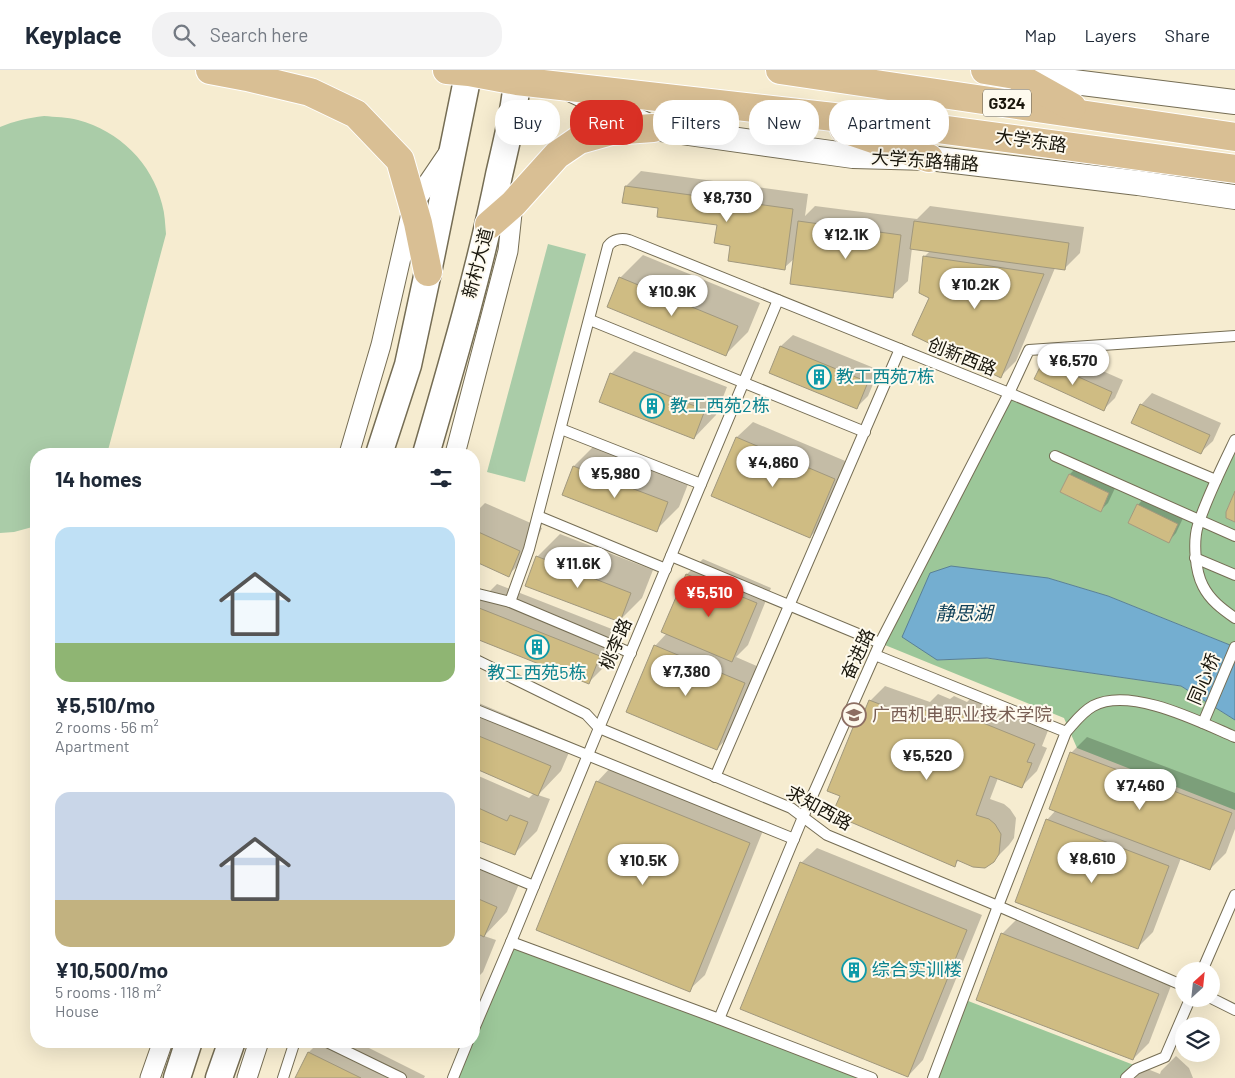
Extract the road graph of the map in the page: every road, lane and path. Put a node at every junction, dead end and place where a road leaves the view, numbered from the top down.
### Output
1 (210, 70) edge
2 (780, 70) edge
3 (985, 70) edge
4 (462, 71) edge
5 (1015, 75) junction
6 (518, 76) edge
7 (563, 86) junction
8 (1235, 102) edge
9 (749, 107) edge
10 (819, 115) edge
11 (1086, 115) junction
12 (819, 120) edge
13 (653, 128) joint
14 (1235, 137) edge
15 (739, 140) edge
16 (454, 144) junction
17 (929, 158) junction
18 (500, 169) junction
19 (1235, 169) edge
20 (1235, 197) edge
21 (513, 204) junction
22 (413, 206) junction
23 (489, 224) junction
24 (428, 272) junction
25 (778, 300) junction
26 (590, 320) junction
27 (1235, 336) edge
28 (900, 349) junction
29 (744, 382) junction
30 (1009, 393) junction
31 (561, 429) junction
32 (865, 432) junction
33 (1234, 445) edge
34 (351, 448) edge
35 (381, 448) edge
36 (428, 448) edge
37 (457, 448) edge
38 (1054, 456) dead end
39 (1216, 480) junction
40 (701, 484) junction
41 (538, 516) junction
42 (1200, 521) junction
43 (1235, 536) edge
44 (671, 556) junction
45 (1195, 558) junction
46 (666, 569) junction
47 (1235, 575) edge
48 (480, 594) edge
49 (510, 602) junction
50 (789, 605) junction
51 (1235, 618) edge
52 (880, 644) junction
53 (1235, 647) edge
54 (631, 652) junction
55 (875, 654) junction
56 (480, 662) edge
57 (480, 711) edge
58 (1203, 723) junction
59 (599, 728) junction
60 (1066, 732) junction
61 (1235, 737) edge
62 (588, 756) junction
63 (715, 777) junction
64 (803, 817) junction
65 (794, 839) junction
66 (480, 864) edge
67 (534, 886) junction
68 (1235, 895) edge
69 (998, 906) junction
70 (511, 942) junction
71 (1206, 962) edge
72 (1175, 982) edge
73 (1220, 1002) edge
74 (480, 1008) edge
75 (1186, 1008) edge
76 (1235, 1010) edge
77 (719, 1019) junction
78 (160, 1048) edge
79 (187, 1048) edge
80 (230, 1048) edge
81 (257, 1048) edge
82 (293, 1048) edge
83 (339, 1048) edge
84 (465, 1048) edge
85 (150, 1078) edge
86 (177, 1078) edge
87 (220, 1078) edge
88 (246, 1078) edge
89 (283, 1078) edge
90 (401, 1078) edge
91 (453, 1078) edge
92 (872, 1078) edge
93 (933, 1078) edge
94 (1126, 1078) edge

1 - 22 main road
2 - 11 main road, 大学东路 / G324
3 - 5 main road
4 - 6 main road, 大学东路 / G324
4 - 16 main road
5 - 8 street
5 - 11 main road
6 - 7 main road, 大学东路 / G324
6 - 18 main road, 新村大道
7 - 9 main road, 大学东路 / G324
7 - 13 street, 大学东路辅路
10 - 19 main road, 大学东路 / G324
11 - 14 main road, 大学东路 / G324
12 - 17 main road
13 - 21 main road
15 - 17 street, 大学东路辅路
16 - 22 street
16 - 24 main road
17 - 20 street, 大学东路辅路
18 - 21 street
18 - 23 main road, 新村大道
21 - 23 main road
21 - 37 street
22 - 24 main road
22 - 34 street
23 - 36 main road, 新村大道
24 - 35 main road
25 - 26 lane, 创新西路
25 - 28 lane, 创新西路
25 - 29 lane, 桃李路
26 - 29 lane
26 - 31 lane
27 - 30 lane, 奋进路
28 - 30 lane, 创新西路
28 - 32 lane
29 - 32 lane
29 - 40 lane, 桃李路
30 - 39 lane, 创新西路
30 - 52 lane, 奋进路
31 - 40 lane
31 - 41 lane
32 - 50 lane
33 - 39 lane
38 - 42 lane
39 - 42 lane
40 - 44 lane, 桃李路
41 - 46 lane
41 - 49 lane
42 - 43 lane
42 - 45 lane
44 - 46 lane, 桃李路
44 - 50 lane
45 - 47 lane
45 - 51 lane
46 - 54 lane, 桃李路
48 - 49 lane
49 - 54 lane
50 - 52 lane
50 - 63 lane
52 - 55 lane, 奋进路
53 - 58 lane, 同心桥
54 - 59 lane, 桃李路
55 - 60 lane
55 - 64 lane, 奋进路
56 - 59 lane, 求知西路
57 - 62 lane
58 - 60 lane
58 - 61 lane
59 - 62 lane, 桃李路
59 - 63 lane, 求知西路
60 - 69 lane
62 - 65 lane
62 - 67 lane, 桃李路
63 - 64 lane, 求知西路
64 - 65 lane, 奋进路
64 - 69 lane, 求知西路
65 - 77 lane, 奋进路
66 - 67 lane
67 - 70 lane, 桃李路
68 - 71 lane
69 - 72 lane, 求知西路
69 - 93 lane
70 - 74 lane, 桃李路
70 - 77 lane
73 - 76 lane
75 - 94 lane
77 - 92 lane
78 - 85 street
79 - 86 main road
80 - 87 main road
81 - 88 street
82 - 89 lane
83 - 90 lane
84 - 91 lane

